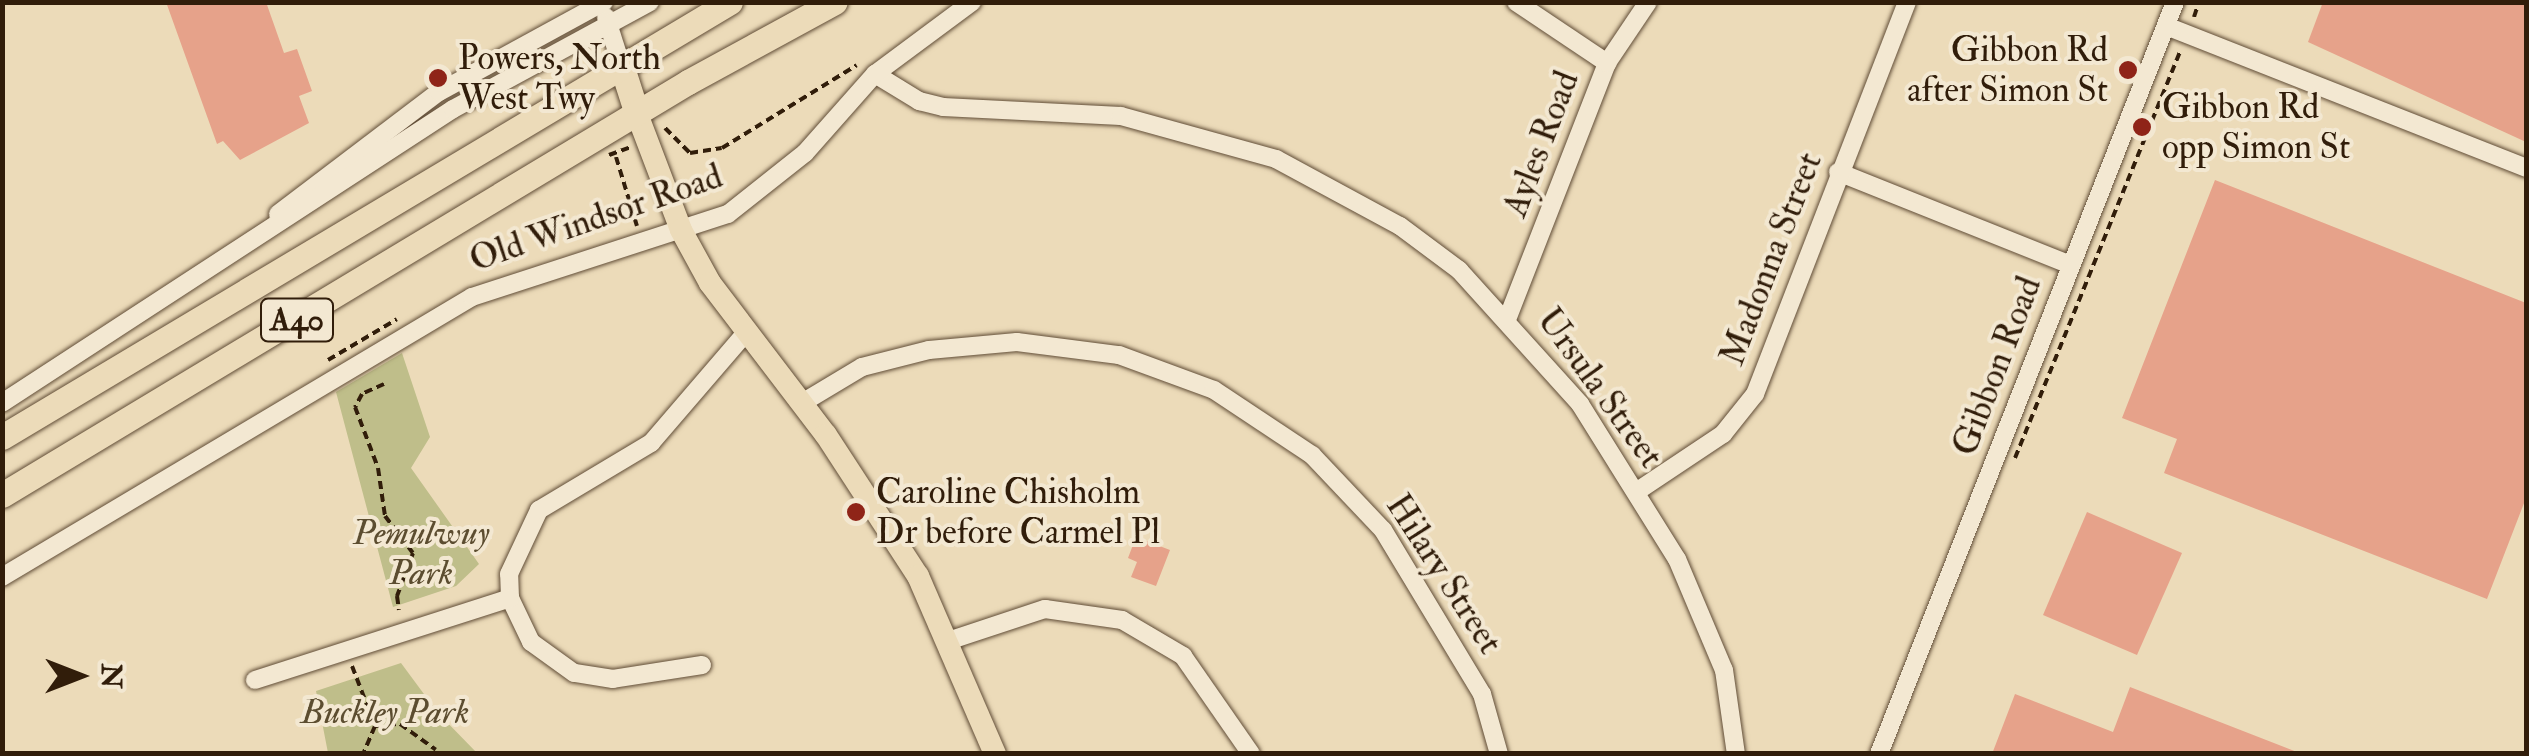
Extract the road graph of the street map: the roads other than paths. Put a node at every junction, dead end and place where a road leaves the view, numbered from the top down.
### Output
1 (650, 2) edge
2 (730, 2) edge
3 (836, 2) edge
4 (972, 2) edge
5 (1516, 2) edge
6 (1648, 2) edge
7 (1907, 2) edge
8 (2176, 2) edge
9 (602, 3) edge
10 (608, 24) junction
11 (2166, 26) junction
12 (621, 64) junction
13 (1607, 64) junction
14 (873, 65) junction
15 (637, 114) junction
16 (2526, 168) edge
17 (1838, 172) junction
18 (681, 230) junction
19 (2070, 266) junction
20 (200, 277) junction
21 (1508, 317) junction
22 (744, 335) junction
23 (2, 403) edge
24 (802, 403) junction
25 (2, 436) edge
26 (1636, 492) junction
27 (2, 495) edge
28 (2, 577) edge
29 (510, 598) junction
30 (951, 640) junction
31 (702, 665) dead end
32 (255, 680) dead end
33 (995, 754) edge
34 (1252, 754) edge
35 (1499, 754) edge
36 (1736, 754) edge
37 (1879, 754) edge

1 - 10 street
2 - 12 highway, A40
3 - 15 highway, Old Windsor Road / A40
4 - 14 street, Old Windsor Road
5 - 13 street
6 - 13 street, Ayles Road
7 - 17 street, Madonna Street
8 - 11 street, Gibbon Road
9 - 10 street
9 - 20 street
10 - 12 street
10 - 20 street
11 - 16 street
11 - 19 street, Gibbon Road
12 - 15 highway
12 - 25 highway, A40
13 - 21 street, Ayles Road
14 - 18 street, Old Windsor Road
14 - 21 street, Ursula Street
15 - 18 main road
15 - 27 highway, Old Windsor Road / A40
17 - 19 street
17 - 26 street, Madonna Street
18 - 22 main road
18 - 28 street, Old Windsor Road
19 - 37 street, Gibbon Road
20 - 23 street
21 - 26 street, Ursula Street
22 - 24 main road
22 - 29 street
24 - 30 main road
24 - 35 street, Hilary Street
26 - 36 street, Ursula Street
29 - 31 street
29 - 32 street
30 - 33 main road
30 - 34 street

